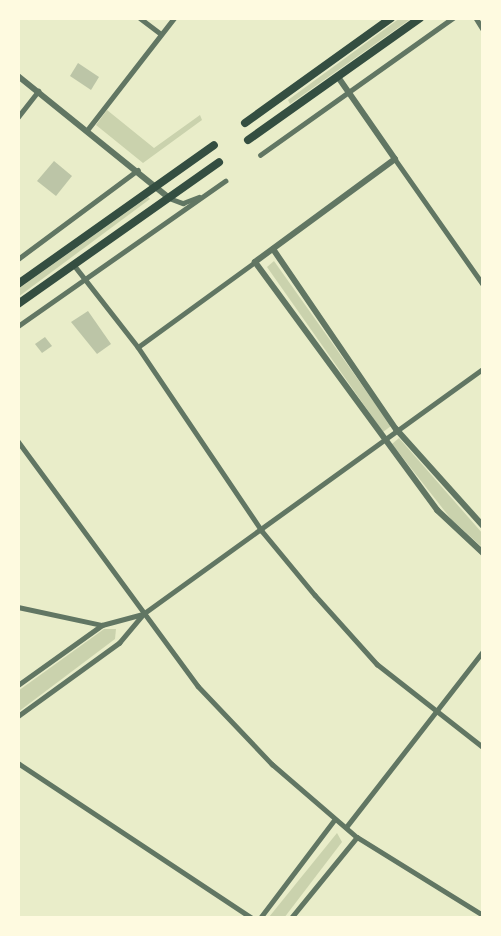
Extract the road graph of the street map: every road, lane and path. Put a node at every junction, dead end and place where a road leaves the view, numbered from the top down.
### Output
1 (140, 18) edge
2 (174, 18) edge
3 (391, 18) edge
4 (420, 18) edge
5 (453, 18) edge
6 (476, 18) edge
7 (483, 29) edge
8 (161, 34) junction
9 (18, 76) edge
10 (338, 77) junction
11 (347, 90) junction
12 (38, 91) junction
13 (18, 117) edge
14 (245, 123) dead end
15 (88, 129) junction
16 (248, 140) dead end
17 (214, 145) dead end
18 (260, 155) dead end
19 (395, 159) junction
20 (219, 162) dead end
21 (138, 170) junction
22 (225, 181) dead end
23 (156, 186) junction
24 (210, 192) junction
25 (169, 198) junction
26 (273, 249) junction
27 (18, 259) edge
28 (255, 262) junction
29 (74, 264) junction
30 (84, 278) junction
31 (18, 284) edge
32 (483, 284) edge
33 (18, 304) edge
34 (18, 326) edge
35 (138, 348) junction
36 (483, 369) edge
37 (396, 429) junction
38 (384, 439) junction
39 (18, 441) edge
40 (483, 526) edge
41 (262, 531) junction
42 (483, 553) edge
43 (18, 607) edge
44 (143, 614) junction
45 (102, 625) junction
46 (483, 651) edge
47 (18, 685) edge
48 (435, 714) junction
49 (18, 716) edge
50 (483, 747) edge
51 (18, 763) edge
52 (334, 820) junction
53 (347, 826) junction
54 (357, 837) junction
55 (483, 915) edge
56 (252, 918) edge
57 (260, 918) edge
58 (291, 918) edge

1 - 8 street
2 - 8 street
3 - 14 main road
4 - 10 main road
5 - 11 street
6 - 7 street
8 - 15 street
9 - 12 street
10 - 11 street
10 - 16 main road
11 - 18 street
11 - 19 street
12 - 13 street
12 - 15 street
15 - 21 street
17 - 23 main road
19 - 26 street
19 - 32 street
20 - 25 main road
21 - 23 street
21 - 27 street
22 - 24 street
23 - 25 street
23 - 31 main road
24 - 25 street
24 - 30 street
25 - 29 main road
26 - 28 street
26 - 37 street
28 - 35 street
28 - 38 street
29 - 30 street
29 - 33 main road
30 - 34 street
30 - 35 street
35 - 41 street
36 - 37 street
37 - 38 street
37 - 40 street
38 - 41 street
38 - 42 street
39 - 44 street
41 - 44 street
41 - 48 street
43 - 45 street
44 - 45 street
44 - 49 street
44 - 52 street
45 - 47 street
46 - 48 street
48 - 50 street
48 - 53 street
51 - 56 street
52 - 53 street
52 - 57 street
53 - 54 street
54 - 55 street
54 - 58 street

